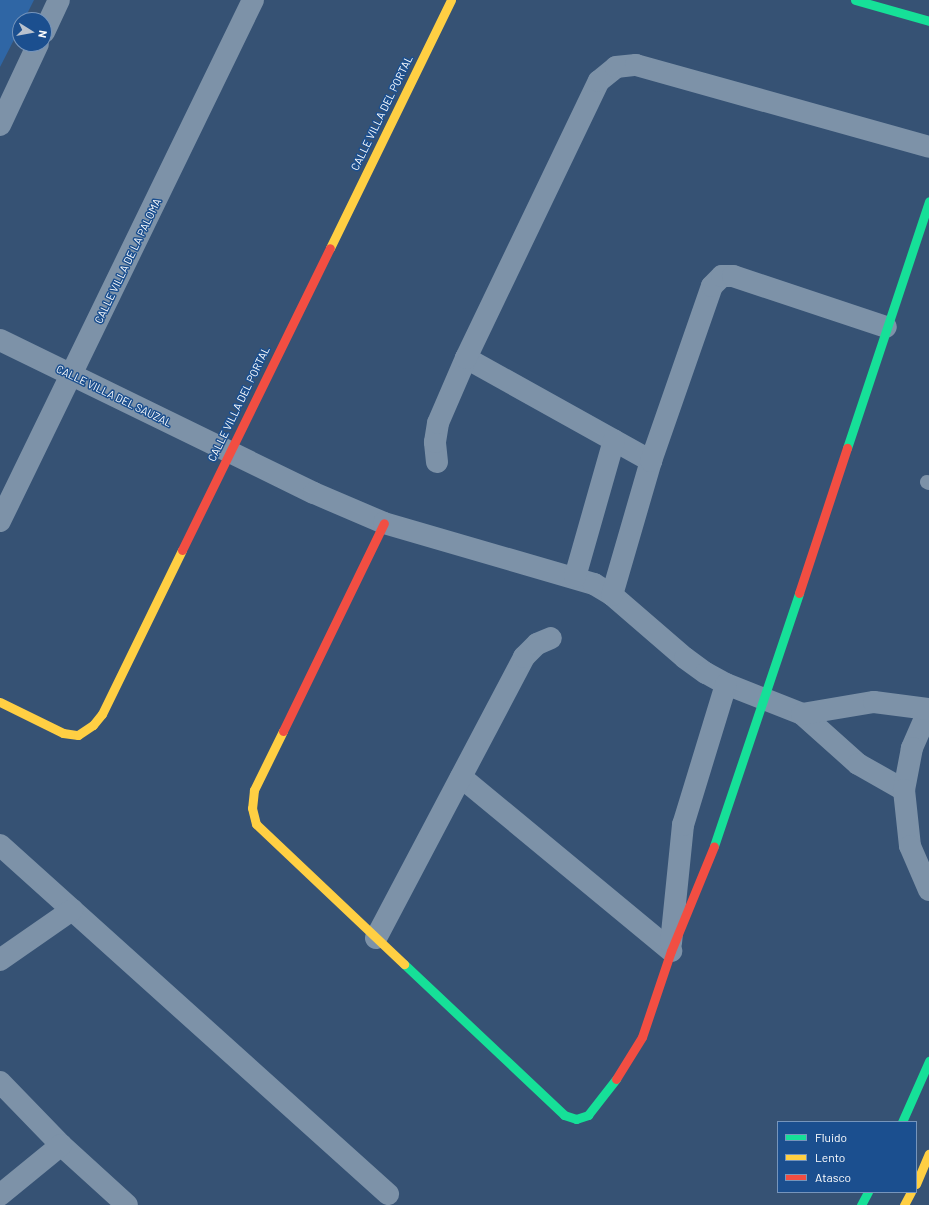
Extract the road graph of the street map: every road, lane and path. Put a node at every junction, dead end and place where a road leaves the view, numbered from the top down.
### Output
1 (59, 0) edge
2 (253, 0) edge
3 (451, 0) edge
4 (856, 0) edge
5 (52, 15) edge
6 (929, 21) edge
7 (34, 52) edge
8 (0, 125) edge
9 (929, 147) edge
10 (929, 201) edge
11 (886, 327) junction
12 (0, 340) edge
13 (466, 358) junction
14 (72, 376) junction
15 (614, 440) junction
16 (228, 451) junction
17 (651, 461) junction
18 (437, 462) dead end
19 (0, 521) edge
20 (384, 523) junction
21 (575, 576) junction
22 (612, 595) junction
23 (551, 638) dead end
24 (726, 684) junction
25 (762, 698) junction
26 (0, 702) edge
27 (929, 709) edge
28 (802, 714) junction
29 (461, 777) junction
30 (904, 790) junction
31 (0, 845) edge
32 (929, 890) edge
33 (72, 910) junction
34 (376, 938) junction
35 (671, 951) junction
36 (0, 960) edge
37 (929, 1061) edge
38 (0, 1082) edge
39 (902, 1121) edge
40 (61, 1145) junction
41 (929, 1154) edge
42 (917, 1182) edge
43 (867, 1193) edge
44 (910, 1193) edge
45 (388, 1194) dead end
46 (0, 1195) edge
47 (127, 1205) edge
48 (861, 1205) edge
49 (904, 1205) edge

1 - 5 street
2 - 14 street, CALLE VILLA DE LA PALOMA
3 - 16 street, CALLE VILLA DEL PORTAL
4 - 6 street
7 - 8 street
9 - 13 street
10 - 11 street
11 - 17 street
11 - 25 street
12 - 14 street, CALLE VILLA DEL SAUZAL
13 - 15 street
13 - 18 street
14 - 16 street, CALLE VILLA DEL SAUZAL
14 - 19 street, CALLE VILLA DE LA PALOMA
15 - 17 street
15 - 21 street
16 - 20 street, CALLE VILLA DEL SAUZAL
16 - 26 street, CALLE VILLA DEL PORTAL
17 - 22 street
20 - 21 street, CALLE VILLA DEL SAUZAL
20 - 34 street
21 - 22 street, CALLE VILLA DEL SAUZAL
22 - 24 street, CALLE VILLA DEL SAUZAL
23 - 29 street
24 - 25 street, CALLE VILLA DEL SAUZAL
24 - 35 street
25 - 28 street, CALLE VILLA DEL SAUZAL
25 - 35 street
27 - 28 street
27 - 30 street
28 - 30 street
29 - 34 street
29 - 35 street
30 - 32 street
31 - 33 street
33 - 36 street
33 - 45 street
34 - 35 street
37 - 39 street
38 - 40 street
40 - 46 street
40 - 47 street
41 - 42 street
43 - 48 street
44 - 49 street

